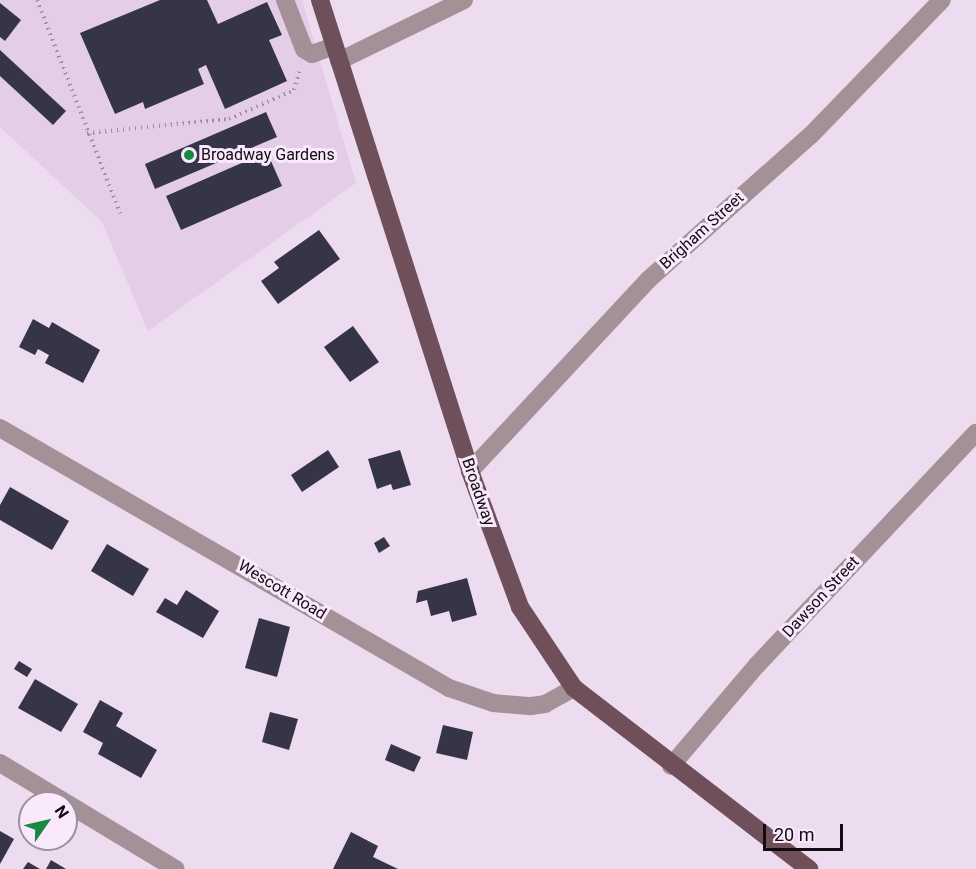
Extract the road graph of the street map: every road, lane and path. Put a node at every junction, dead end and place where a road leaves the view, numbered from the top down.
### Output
1 (38, 0) edge
2 (285, 0) edge
3 (321, 0) edge
4 (464, 0) edge
5 (942, 0) edge
6 (304, 49) junction
7 (336, 54) junction
8 (87, 133) junction
9 (120, 213) dead end
10 (0, 428) edge
11 (976, 433) edge
12 (470, 471) junction
13 (574, 688) junction
14 (0, 763) edge
15 (671, 766) junction
16 (176, 869) edge
17 (809, 869) edge

1 - 8 path
2 - 6 street
3 - 7 main road, Broadway
4 - 7 street
5 - 12 street, Brigham Street
6 - 7 street
6 - 8 path
7 - 12 main road, Broadway
8 - 9 path
10 - 13 street, Wescott Road
11 - 15 street, Dawson Street
12 - 13 main road, Broadway
13 - 15 main road, Broadway
14 - 16 street
15 - 17 main road, Broadway

